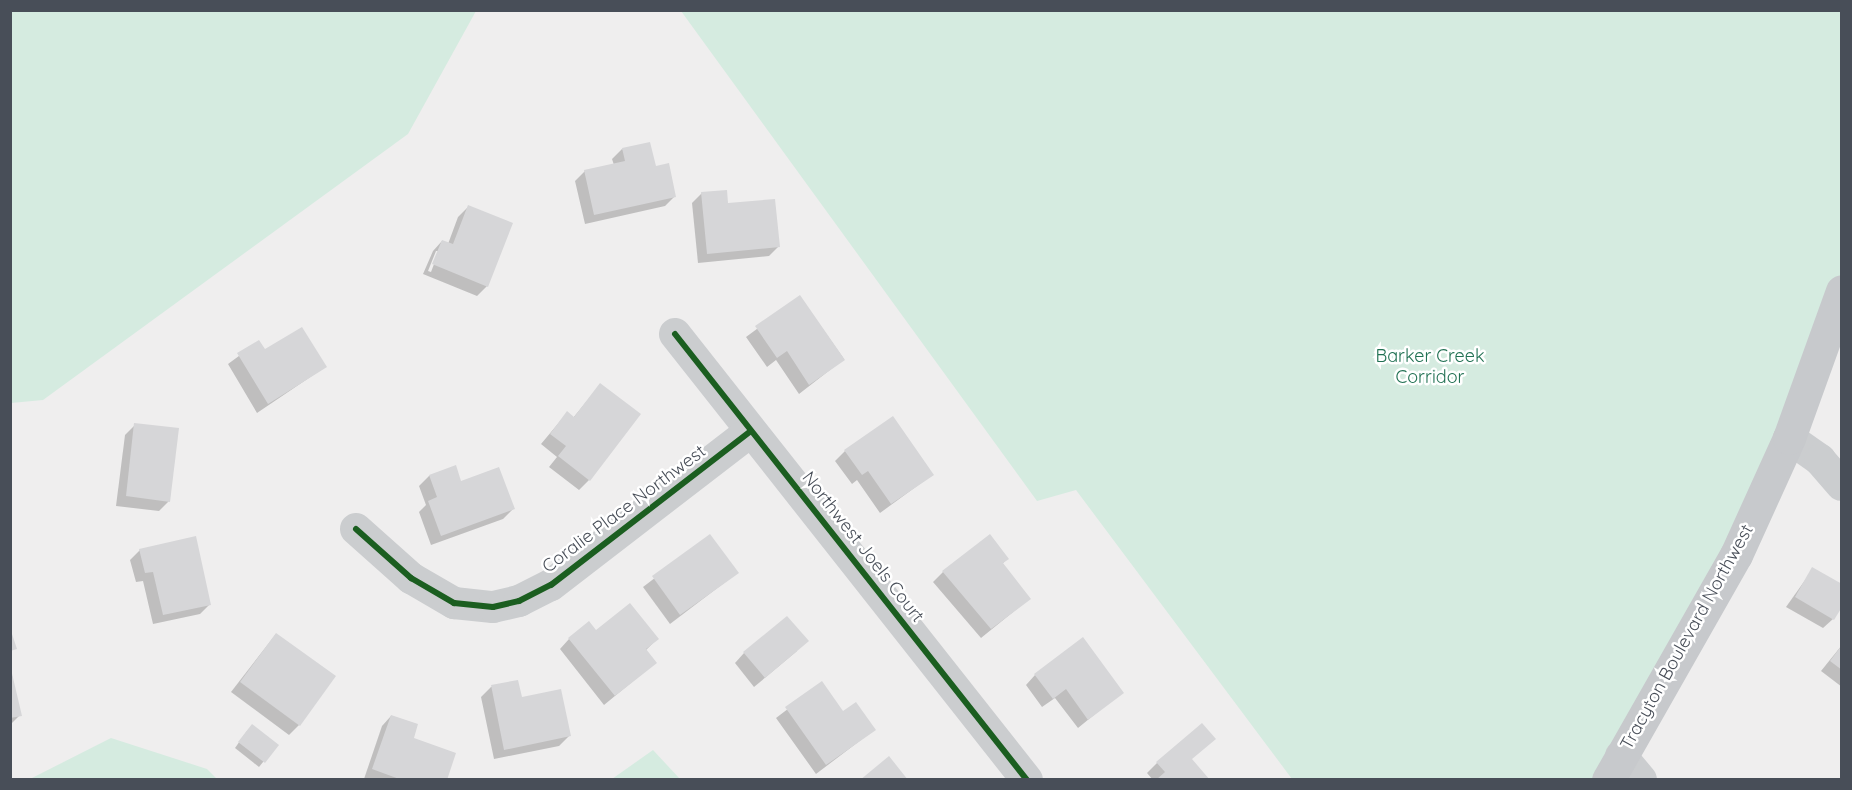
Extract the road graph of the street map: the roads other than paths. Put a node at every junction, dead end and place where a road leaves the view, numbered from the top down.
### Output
1 (1842, 291) edge
2 (675, 334) dead end
3 (751, 430) junction
4 (1789, 438) junction
5 (1842, 485) edge
6 (356, 529) dead end
7 (1623, 772) edge
8 (1027, 780) edge

1 - 4 main road, Tracyton Boulevard Northwest
2 - 3 street, Northwest Joels Court
3 - 6 street, Coralie Place Northwest
3 - 8 street, Northwest Joels Court
4 - 5 street
4 - 7 main road, Tracyton Boulevard Northwest

